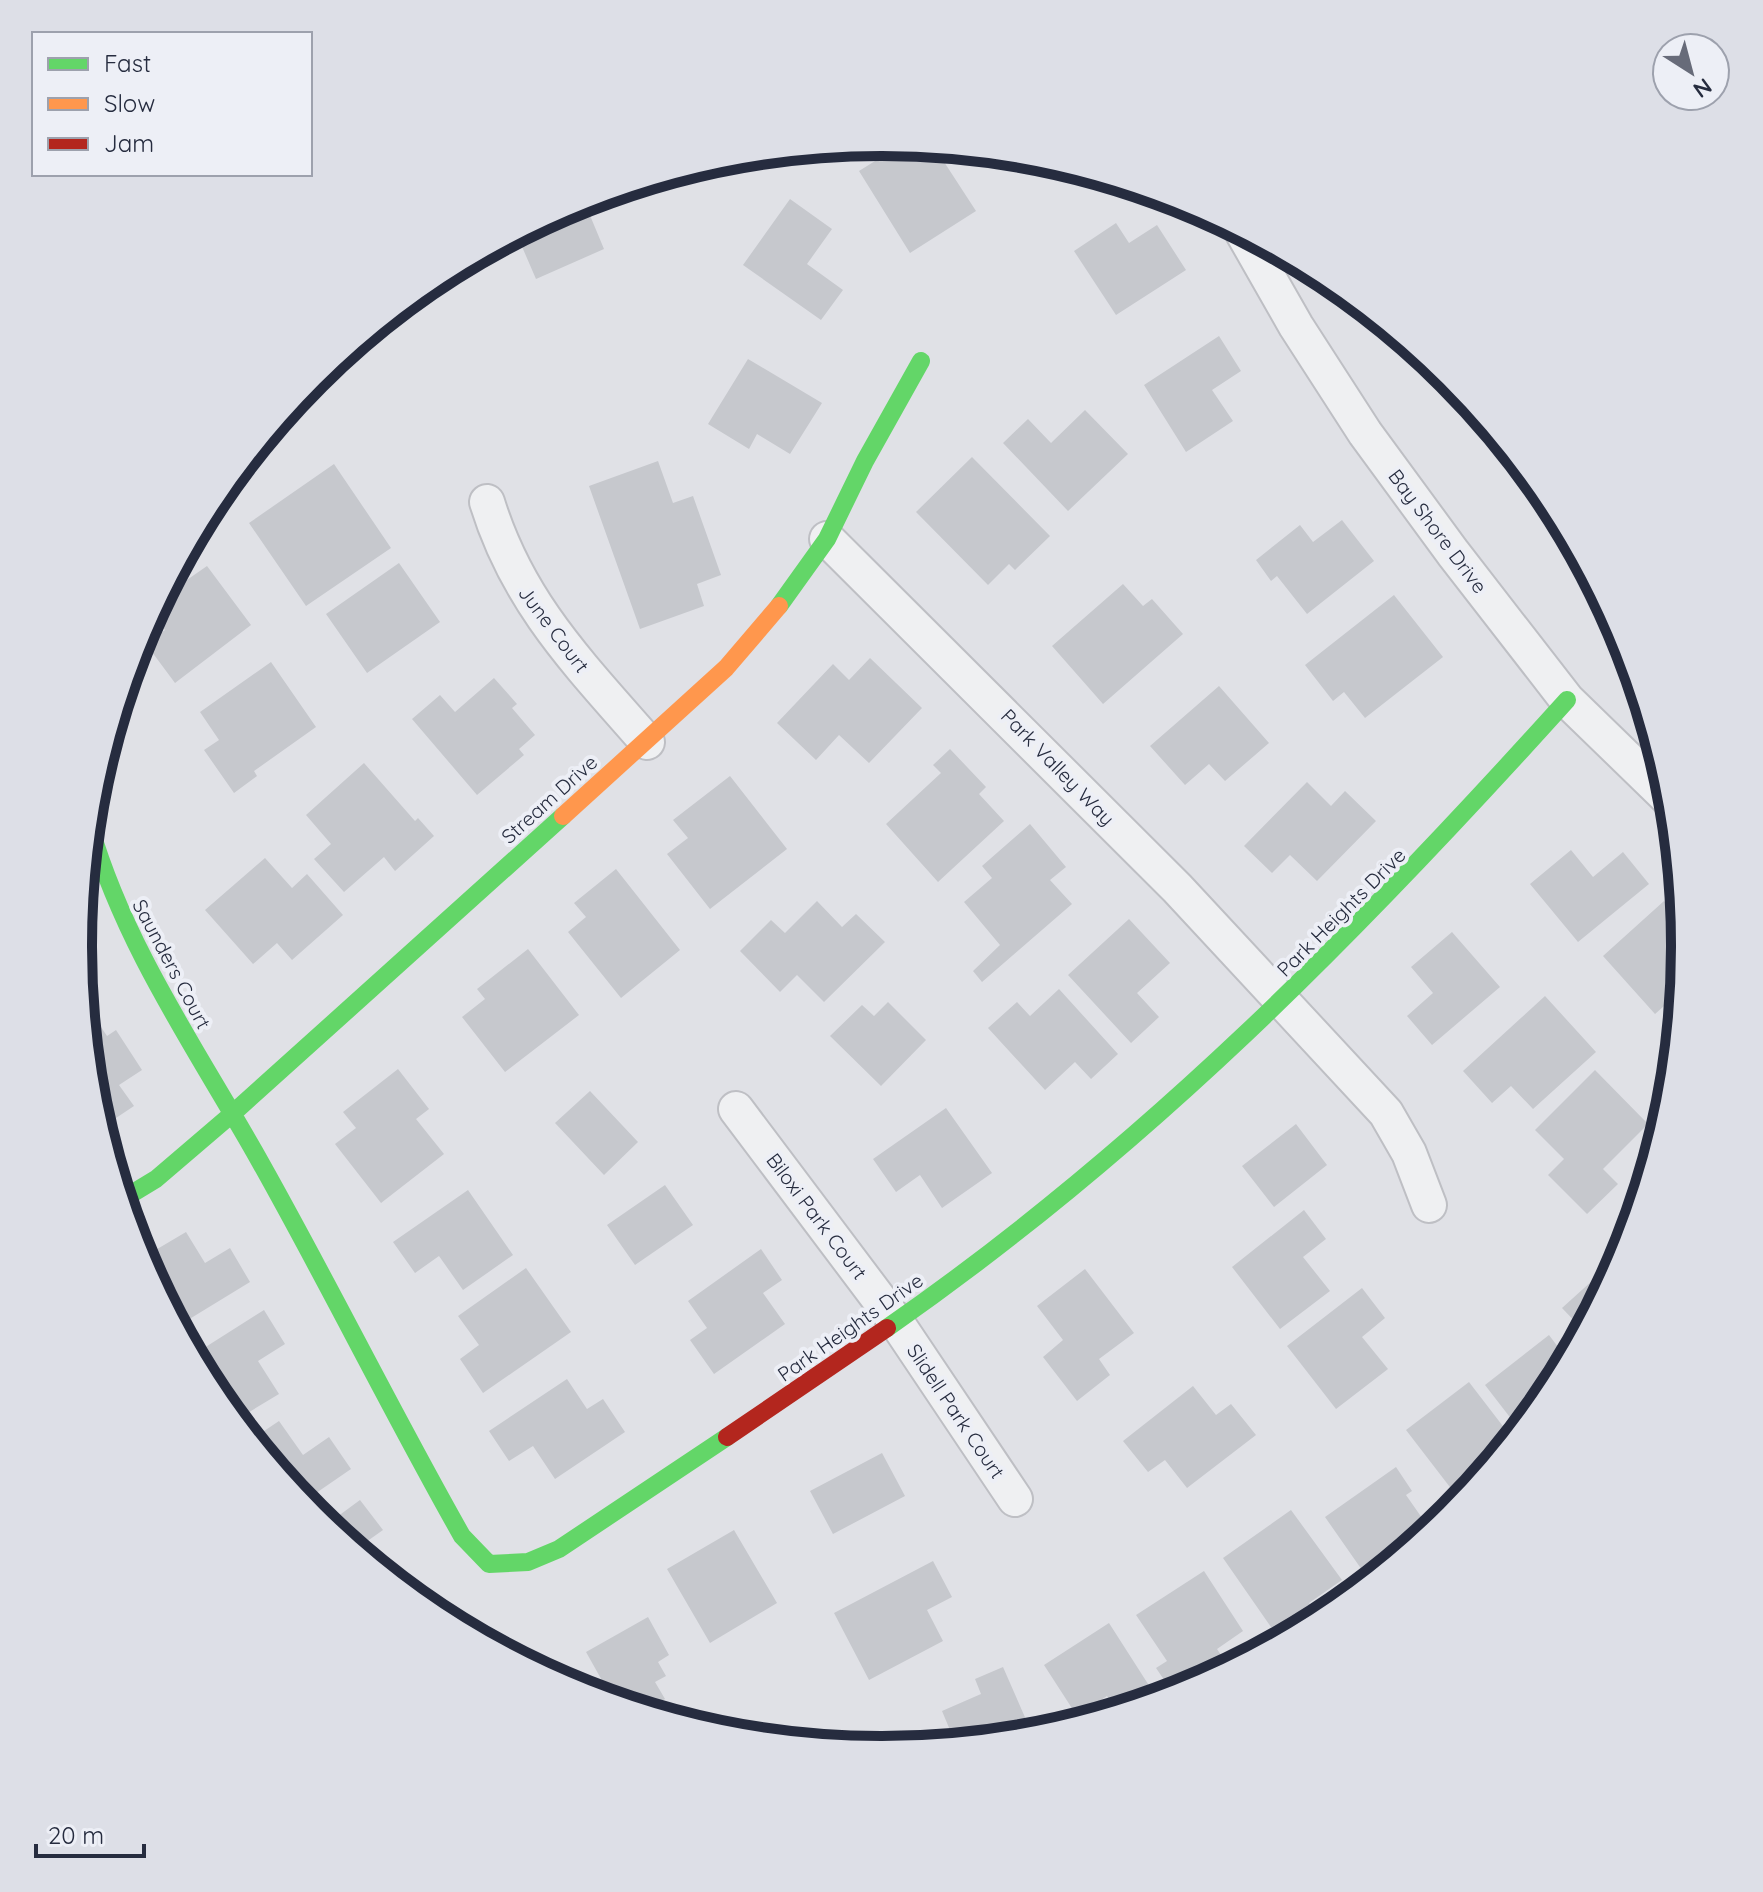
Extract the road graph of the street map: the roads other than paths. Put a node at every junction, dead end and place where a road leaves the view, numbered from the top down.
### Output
1 (1252, 249) edge
2 (921, 361) dead end
3 (487, 502) dead end
4 (827, 539) junction
5 (1567, 700) junction
6 (647, 742) junction
7 (1654, 785) edge
8 (98, 852) edge
9 (1283, 1001) junction
10 (736, 1109) dead end
11 (232, 1114) junction
12 (132, 1194) edge
13 (1429, 1205) dead end
14 (897, 1323) junction
15 (1015, 1499) dead end

1 - 5 street, Bay Shore Drive
2 - 4 street, Stream Drive
3 - 6 street, June Court
4 - 6 street, Stream Drive
4 - 9 street, Park Valley Way
5 - 7 street, Bay Shore Drive
5 - 9 street, Park Heights Drive
6 - 11 street, Stream Drive
8 - 11 street, Saunders Court
9 - 13 street, Park Valley Way
9 - 14 street, Park Heights Drive
10 - 14 street, Biloxi Park Court
11 - 12 street, Stream Drive
11 - 14 street, Park Heights Drive
14 - 15 street, Slidell Park Court

